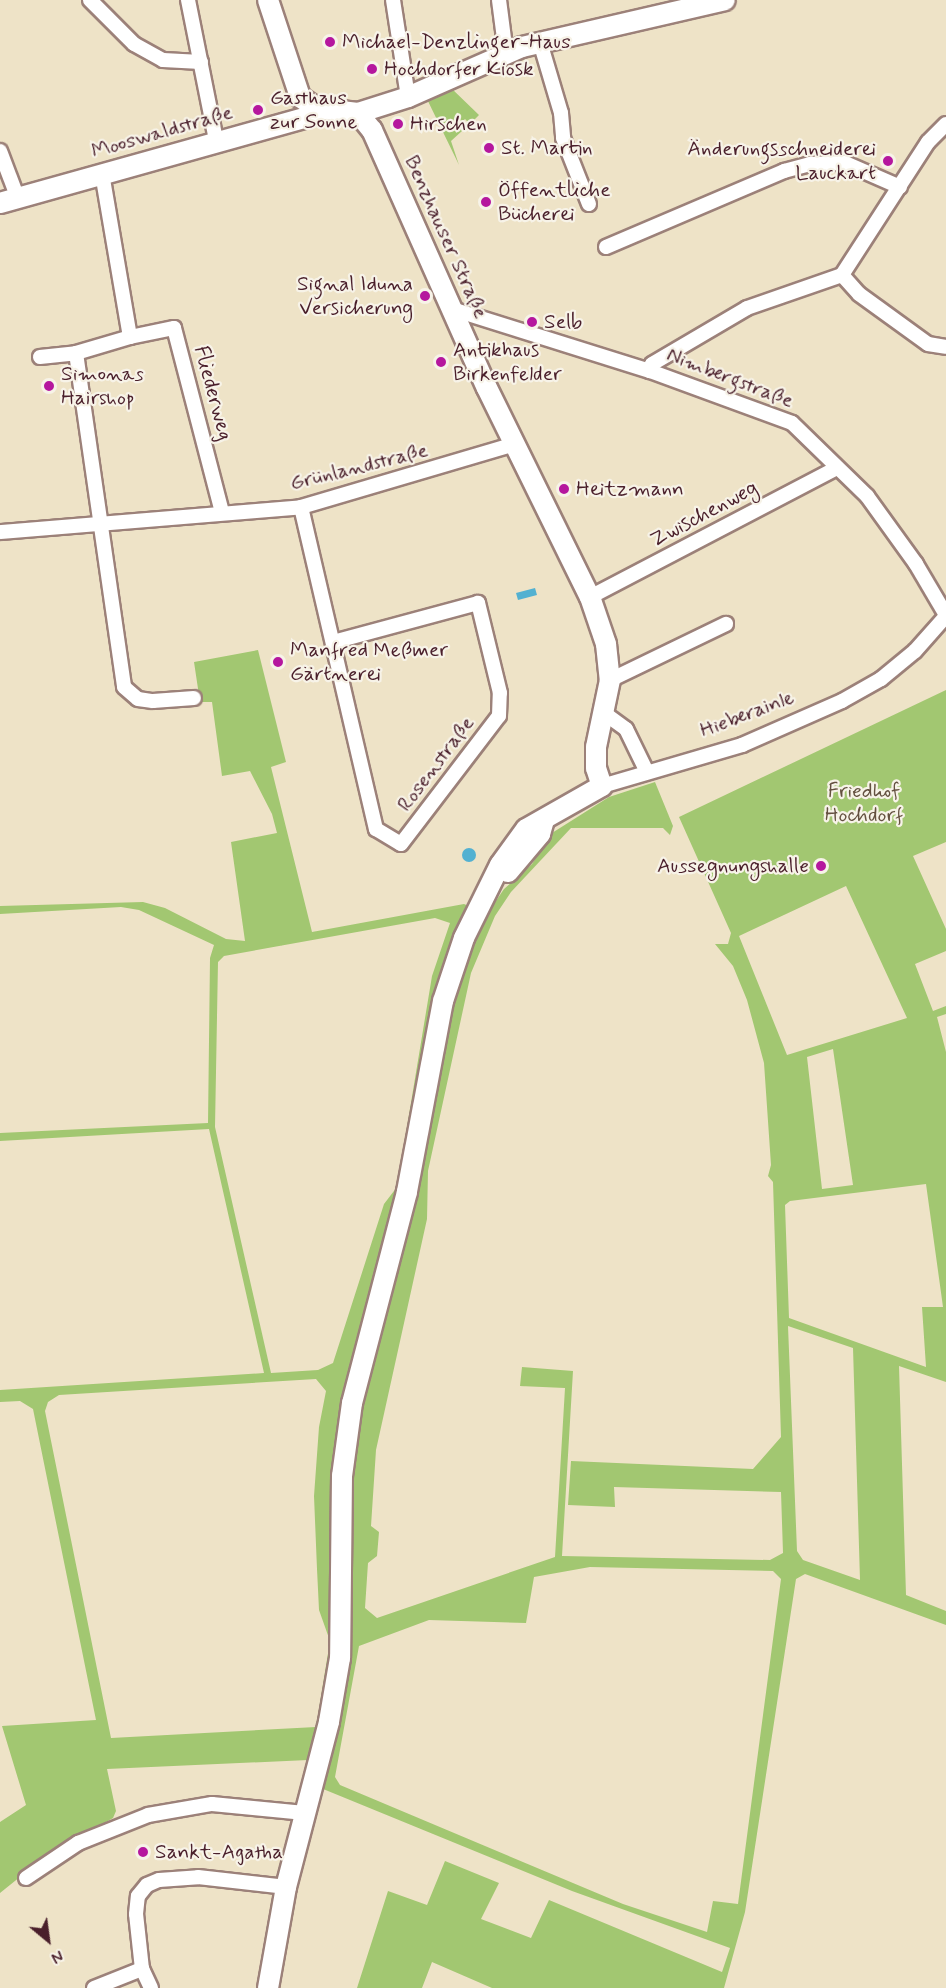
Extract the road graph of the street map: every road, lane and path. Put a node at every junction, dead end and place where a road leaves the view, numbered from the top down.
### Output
1 (90, 0) edge
2 (188, 0) edge
3 (268, 0) edge
4 (393, 0) edge
5 (499, 0) edge
6 (725, 0) edge
7 (688, 4) edge
8 (540, 42) junction
9 (506, 54) junction
10 (201, 63) junction
11 (408, 97) junction
12 (316, 108) junction
13 (358, 113) junction
14 (946, 124) edge
15 (216, 140) junction
16 (0, 151) edge
17 (102, 174) junction
18 (900, 187) junction
19 (8, 200) edge
20 (589, 204) dead end
21 (606, 247) dead end
22 (842, 275) junction
23 (452, 309) junction
24 (130, 337) junction
25 (946, 347) edge
26 (76, 353) junction
27 (40, 357) dead end
28 (650, 371) junction
29 (515, 444) junction
30 (837, 468) junction
31 (301, 507) junction
32 (222, 512) junction
33 (102, 526) junction
34 (0, 532) edge
35 (590, 597) junction
36 (946, 616) edge
37 (726, 624) dead end
38 (333, 642) junction
39 (610, 680) junction
40 (194, 698) dead end
41 (604, 713) junction
42 (647, 772) junction
43 (602, 786) junction
44 (305, 1813) junction
45 (26, 1878) dead end
46 (286, 1887) junction
47 (142, 1970) junction
48 (94, 1988) edge
49 (151, 1988) edge
50 (268, 1988) edge

1 - 10 street
2 - 10 street
3 - 12 street
4 - 11 street
5 - 9 street
6 - 7 street
7 - 8 street
8 - 9 street
8 - 20 street
9 - 11 street
10 - 15 street
11 - 13 street
12 - 13 street
12 - 15 street, Mooswaldstraße
13 - 23 street, Benzhauser Straße
14 - 18 street
15 - 17 street, Mooswaldstraße
16 - 19 street, Mooswaldstraße
17 - 19 street, Mooswaldstraße
17 - 24 street
18 - 21 street
18 - 22 street
22 - 25 street
22 - 28 street
23 - 28 street, Nimbergstraße
23 - 29 street, Benzhauser Straße
24 - 26 street, Fliederweg
24 - 32 street, Fliederweg
26 - 27 street, Fliederweg
26 - 33 street
28 - 30 street, Nimbergstraße
29 - 31 street, Grünlandstraße
29 - 35 street, Benzhauser Straße
30 - 35 street, Zwischenweg
30 - 36 street, Nimbergstraße
31 - 32 street, Grünlandstraße
31 - 38 street, Rosenstraße
32 - 33 street, Grünlandstraße
33 - 34 street, Grünlandstraße
33 - 40 street
35 - 39 street, Benzhauser Straße
36 - 42 street, Hieberainle
37 - 39 street
38 - 38 street, Rosenstraße
39 - 41 street, Benzhauser Straße
41 - 42 street
41 - 43 street, Benzhauser Straße
42 - 43 street, Hieberainle
43 - 44 street, Hieberainle
44 - 45 street
44 - 46 street, Hieberainle
46 - 47 street
46 - 50 street, Hieberainle
47 - 48 street
47 - 49 street

